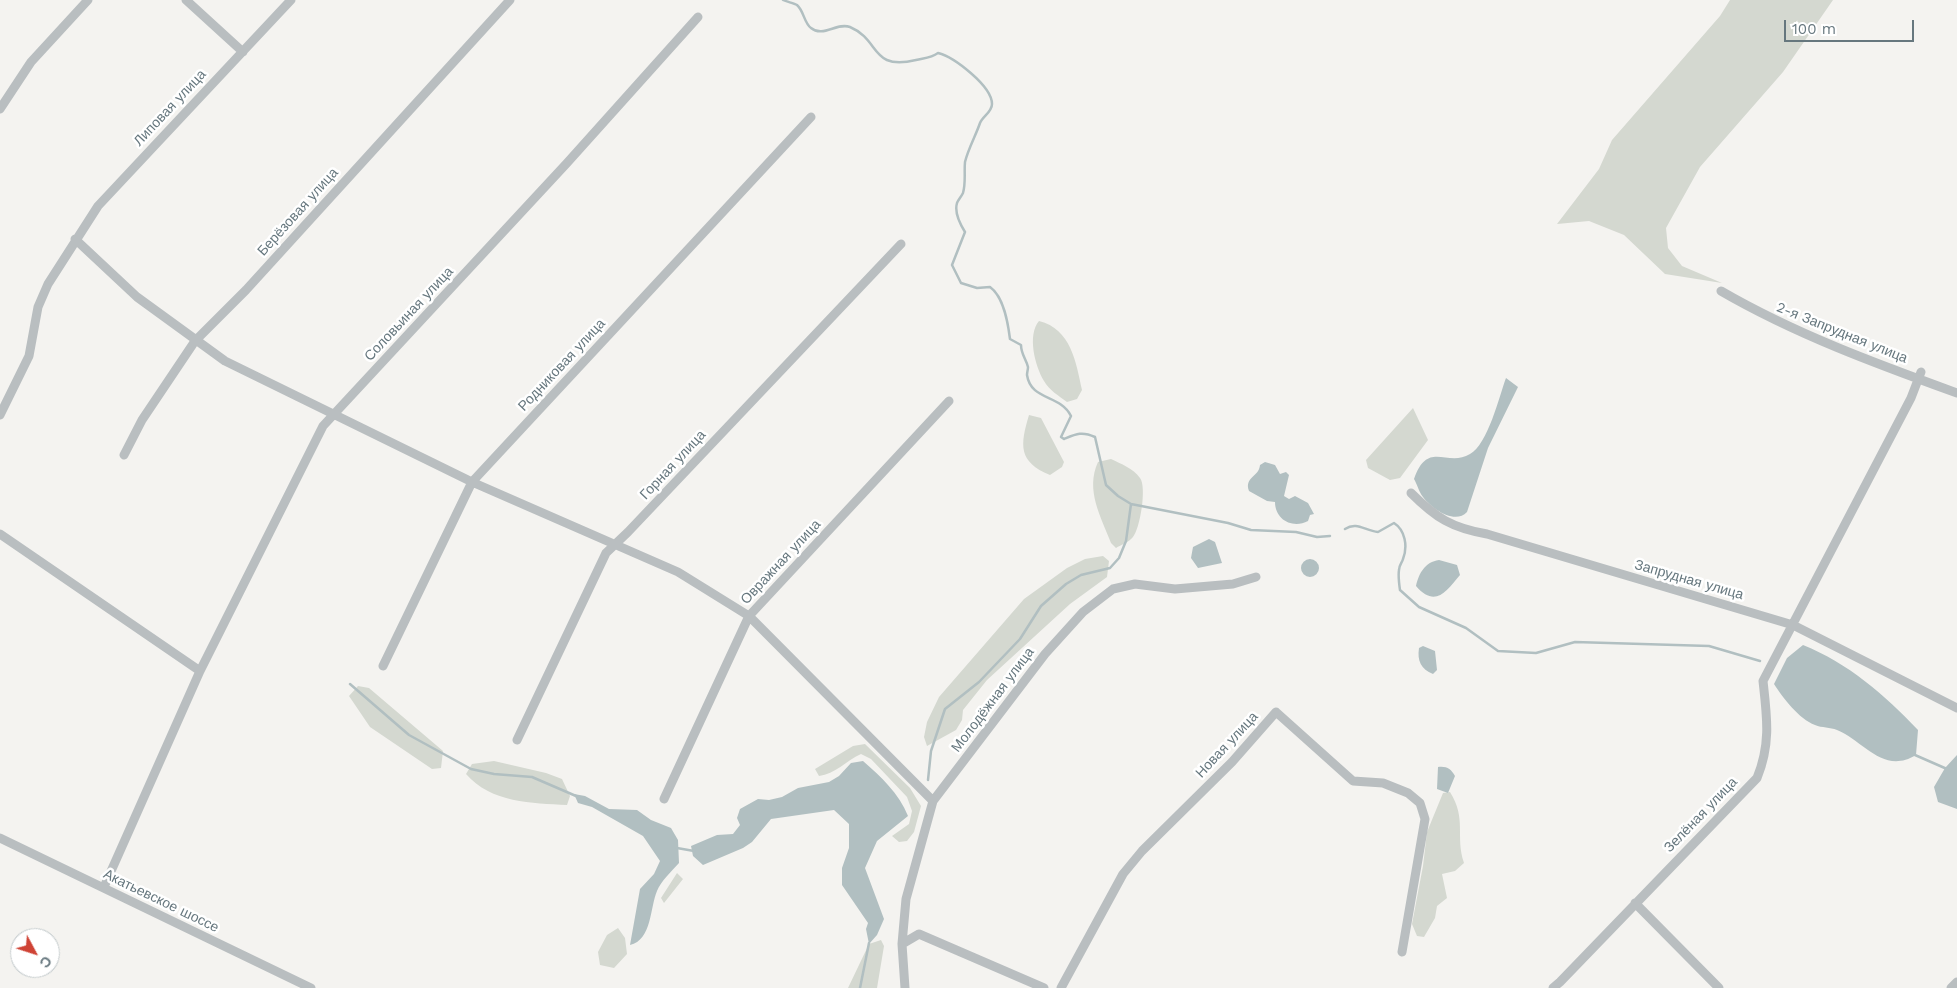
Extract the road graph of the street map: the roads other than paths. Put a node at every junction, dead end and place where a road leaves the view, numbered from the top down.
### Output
1 (88, 0) edge
2 (186, 0) edge
3 (291, 0) edge
4 (510, 0) edge
5 (698, 16) dead end
6 (243, 52) junction
7 (0, 109) edge
8 (811, 117) dead end
9 (75, 239) junction
10 (901, 244) dead end
11 (1721, 291) dead end
12 (195, 341) junction
13 (1919, 375) junction
14 (1957, 394) edge
15 (949, 400) dead end
16 (0, 415) edge
17 (333, 416) junction
18 (124, 455) dead end
19 (472, 482) junction
20 (1411, 493) dead end
21 (0, 534) edge
22 (615, 544) junction
23 (1256, 577) dead end
24 (749, 616) junction
25 (1793, 625) junction
26 (383, 666) dead end
27 (200, 671) junction
28 (1957, 708) edge
29 (517, 740) dead end
30 (664, 799) dead end
31 (933, 801) junction
32 (0, 838) edge
33 (104, 887) junction
34 (1635, 903) junction
35 (902, 944) junction
36 (1402, 952) dead end
37 (1957, 982) edge
38 (311, 988) edge
39 (904, 988) edge
40 (1044, 988) edge
41 (1061, 988) edge
42 (1552, 988) edge
43 (1719, 988) edge
44 (1952, 988) edge

1 - 7 street
2 - 6 street
3 - 6 street, Липовая улица
4 - 12 street, Берёзовая улица
5 - 17 street, Соловьиная улица
6 - 9 street, Липовая улица
8 - 19 street, Родниковая улица
9 - 12 street
9 - 16 street, Липовая улица
10 - 22 street, Горная улица
11 - 13 street, 2-я Запрудная улица
12 - 17 street
12 - 18 street, Берёзовая улица
13 - 14 street, 2-я Запрудная улица
13 - 25 street, Зелёная улица
15 - 24 street, Овражная улица
17 - 19 street
17 - 27 street, Соловьиная улица
19 - 22 street
19 - 26 street, Родниковая улица
20 - 25 street, Запрудная улица
21 - 27 street
22 - 24 street
22 - 29 street, Горная улица
23 - 31 street, Молодёжная улица
24 - 30 street, Овражная улица
24 - 31 street
25 - 28 street, Запрудная улица
25 - 34 street, Зелёная улица
27 - 33 street, Соловьиная улица
31 - 35 street, Молодёжная улица
32 - 33 street, Акатьевское шоссе
33 - 38 street, Акатьевское шоссе
34 - 42 street, Зелёная улица
34 - 43 street
35 - 39 street, Молодёжная улица
35 - 40 street
36 - 41 street, Новая улица
37 - 44 street

